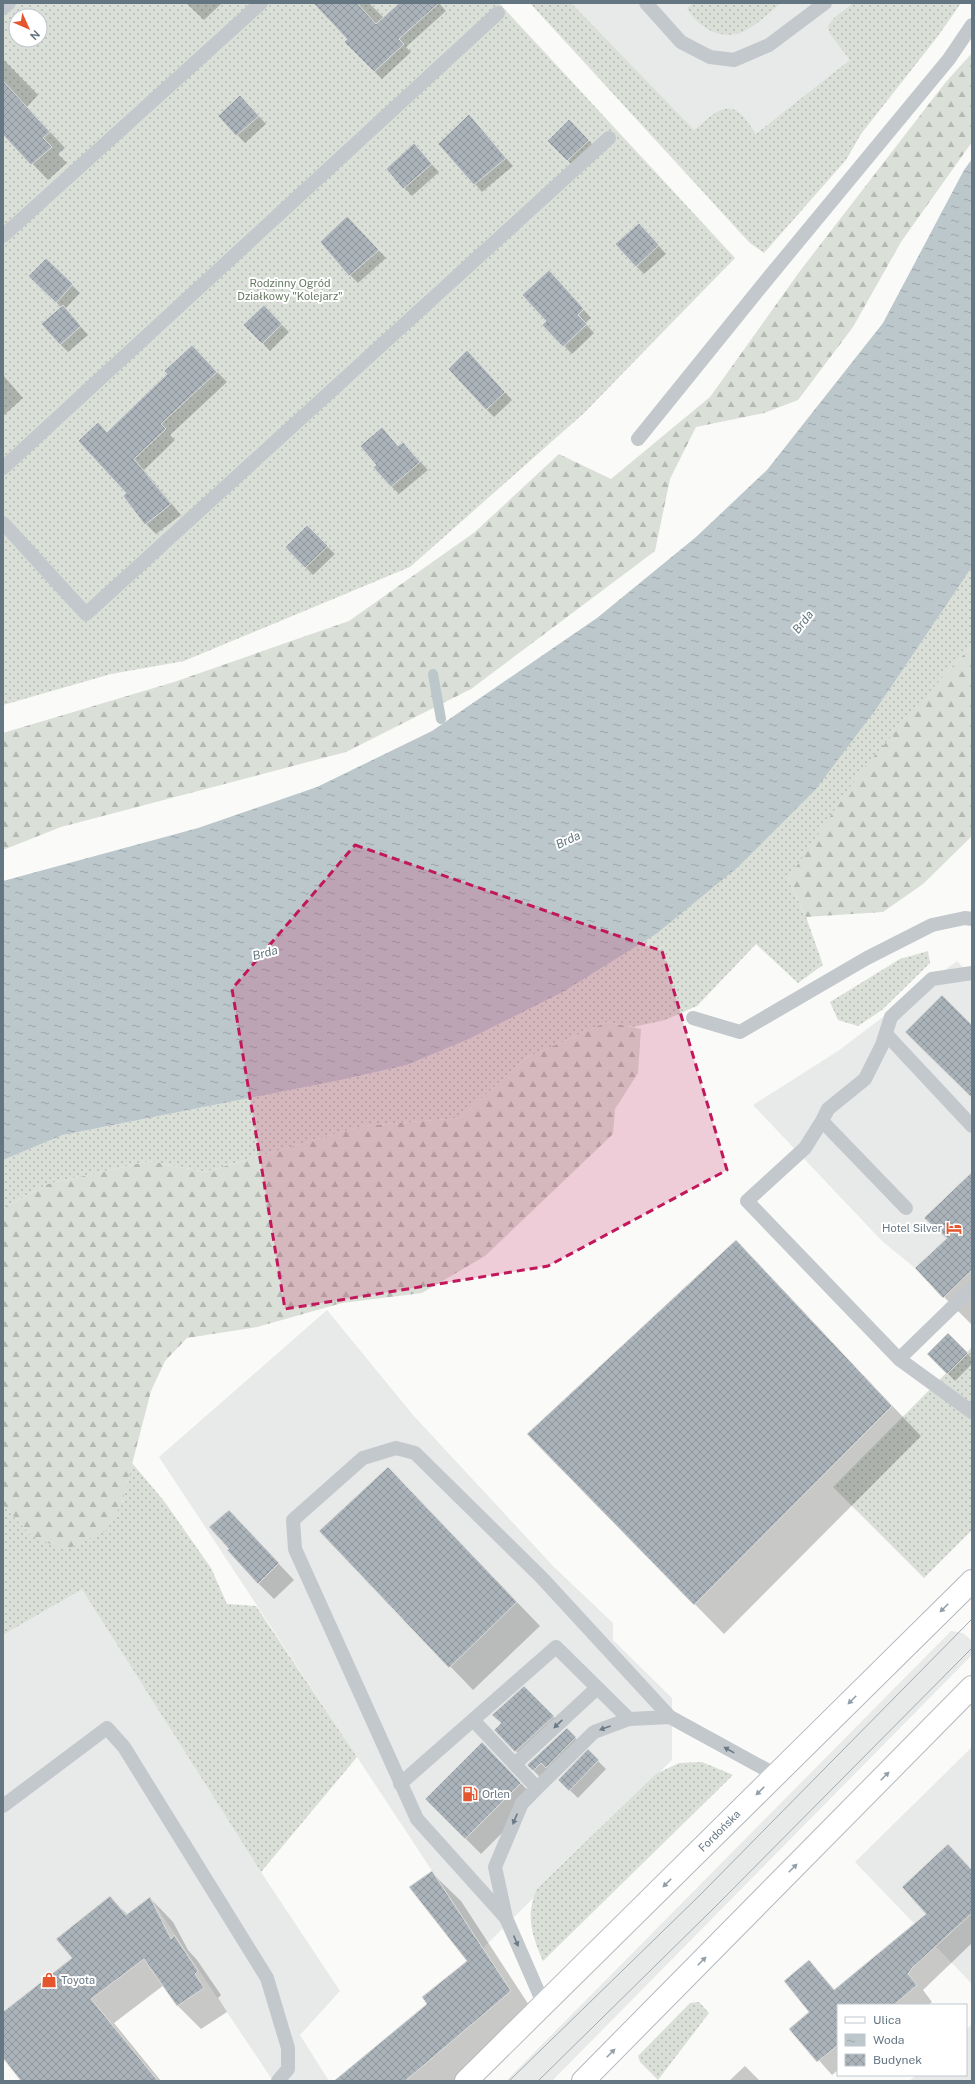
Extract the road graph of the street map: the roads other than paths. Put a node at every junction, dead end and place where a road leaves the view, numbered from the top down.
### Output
1 (9, 3) edge
2 (261, 3) edge
3 (646, 3) edge
4 (825, 3) edge
5 (3, 8) edge
6 (498, 13) dead end
7 (972, 24) edge
8 (609, 138) dead end
9 (3, 236) edge
10 (638, 439) dead end
11 (3, 468) edge
12 (3, 523) edge
13 (972, 919) edge
14 (972, 973) edge
15 (693, 1018) dead end
16 (886, 1034) junction
17 (822, 1121) junction
18 (972, 1126) edge
19 (906, 1208) dead end
20 (972, 1288) edge
21 (899, 1359) junction
22 (972, 1412) edge
23 (972, 1581) edge
24 (597, 1688) junction
25 (972, 1688) edge
26 (670, 1717) junction
27 (629, 1719) junction
28 (473, 1720) junction
29 (515, 1764) junction
30 (776, 1775) junction
31 (400, 1784) junction
32 (537, 1788) junction
33 (3, 1806) edge
34 (506, 1918) junction
35 (544, 2005) junction
36 (278, 2081) edge
37 (466, 2081) edge
38 (583, 2081) edge

1 - 5 lane
2 - 9 lane
3 - 4 lane
6 - 11 lane
7 - 10 lane
8 - 12 lane
13 - 15 lane
14 - 16 lane
16 - 17 lane
16 - 18 lane
17 - 19 lane
17 - 21 lane
20 - 21 lane
21 - 22 lane
23 -> 30 main road, Fordońska
24 - 27 lane
24 - 28 lane
24 -> 29 lane
38 -> 25 main road
26 - 27 lane
30 -> 26 lane
26 - 31 lane
27 -> 32 lane
28 - 29 lane
28 - 31 lane
29 - 32 lane
30 -> 35 main road, Fordońska
31 - 34 lane
32 -> 34 lane
33 - 36 lane
34 -> 35 lane
35 - 37 main road, Fordońska

